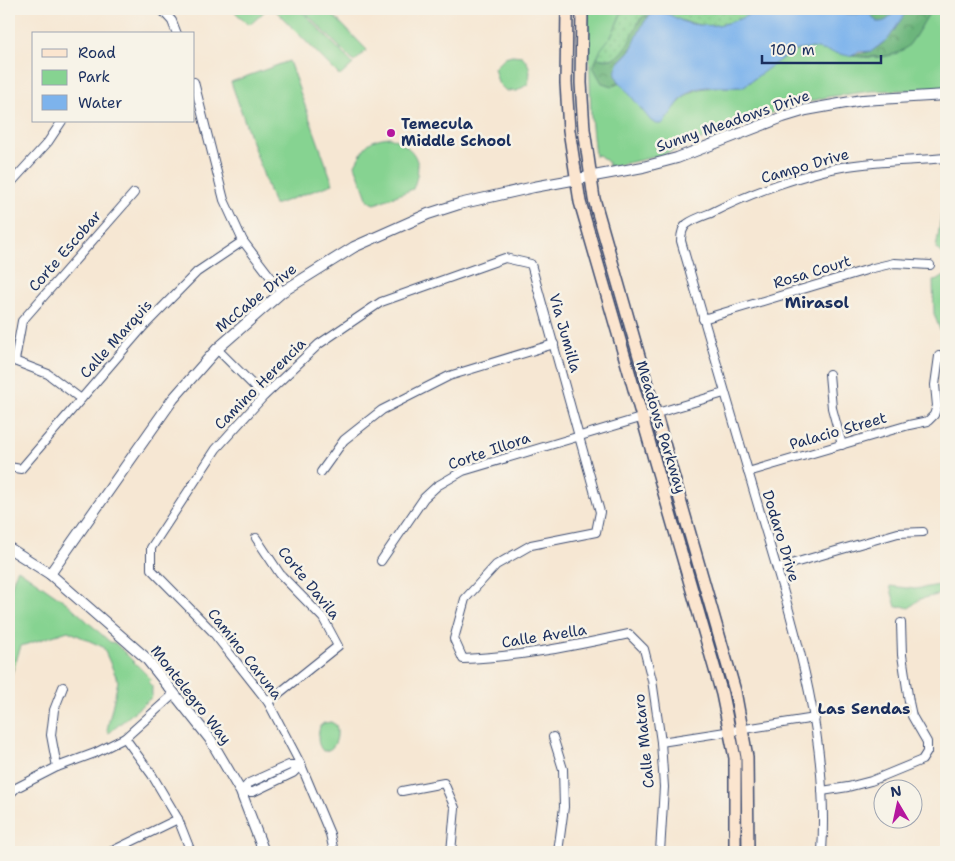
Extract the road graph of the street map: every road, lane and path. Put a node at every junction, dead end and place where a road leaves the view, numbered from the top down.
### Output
1 (161, 9) edge
2 (567, 9) edge
3 (582, 9) edge
4 (176, 32) edge
5 (195, 86) edge
6 (946, 96) edge
7 (61, 122) edge
8 (946, 158) edge
9 (590, 177) junction
10 (576, 180) junction
11 (9, 185) edge
12 (134, 193) dead end
13 (682, 233) joint
14 (243, 241) junction
15 (505, 258) joint
16 (930, 265) dead end
17 (282, 292) junction
18 (703, 319) junction
19 (554, 344) junction
20 (217, 349) junction
21 (939, 356) dead end
22 (12, 359) edge
23 (829, 374) dead end
24 (724, 392) junction
25 (264, 396) junction
26 (81, 400) junction
27 (655, 415) junction
28 (642, 418) junction
29 (580, 436) junction
30 (842, 445) junction
31 (9, 466) edge
32 (321, 472) dead end
33 (748, 472) junction
34 (923, 532) dead end
35 (256, 538) dead end
36 (9, 548) edge
37 (381, 562) dead end
38 (151, 568) joint
39 (777, 568) junction
40 (50, 574) junction
41 (901, 623) dead end
42 (629, 634) joint
43 (463, 659) joint
44 (63, 687) dead end
45 (174, 694) junction
46 (268, 702) junction
47 (815, 718) junction
48 (743, 728) junction
49 (730, 730) junction
50 (553, 737) dead end
51 (126, 738) junction
52 (661, 742) junction
53 (301, 765) junction
54 (57, 767) junction
55 (402, 791) dead end
56 (822, 791) junction
57 (241, 792) junction
58 (9, 795) edge
59 (178, 819) junction
60 (110, 852) edge
61 (190, 852) edge
62 (264, 852) edge
63 (334, 852) edge
64 (451, 852) edge
65 (558, 852) edge
66 (660, 852) edge
67 (735, 852) edge
68 (748, 852) edge
69 (822, 852) edge

1 - 4 street
2 - 10 main road, Meadows Parkway
3 - 9 main road, Meadows Parkway
5 - 14 street
6 - 9 street, Sunny Meadows Drive
7 - 11 street
8 - 13 street, Campo Drive
9 - 10 street, Sunny Meadows Drive
9 - 27 main road, Meadows Parkway
10 - 17 street, McCabe Drive
10 - 28 main road, Meadows Parkway
12 - 22 street, Corte Escobar
13 - 18 street, Dodaro Drive
14 - 17 street
14 - 26 street, Calle Marquis
15 - 19 street, Via Jumilla
15 - 25 street, Camino Herencia
16 - 18 street, Rosa Court
17 - 20 street, McCabe Drive
18 - 24 street, Dodaro Drive
19 - 29 street, Via Jumilla
19 - 32 street
20 - 25 street
20 - 40 street, McCabe Drive
21 - 30 street, Palacio Street
22 - 26 street
23 - 30 street
24 - 27 street, Corte Illora
24 - 33 street, Dodaro Drive
25 - 38 street, Camino Herencia
26 - 31 street, Calle Marquis
27 - 28 street, Corte Illora
27 - 48 main road, Meadows Parkway
28 - 29 street, Corte Illora
28 - 49 main road, Meadows Parkway
29 - 37 street, Corte Illora
29 - 43 street, Via Jumilla
30 - 33 street, Palacio Street
33 - 39 street, Dodaro Drive
34 - 39 street
35 - 46 street, Corte Davila
36 - 40 street, Montelegro Way
38 - 46 street, Camino Caruna
39 - 47 street, Dodaro Drive
40 - 45 street, Montelegro Way
41 - 56 street
42 - 43 street, Calle Avella
42 - 52 street, Calle Mataro
44 - 54 street
45 - 51 street
45 - 57 street, Montelegro Way
46 - 53 street, Camino Caruna
47 - 48 street
47 - 56 street, Dodaro Drive
48 - 49 street
48 - 68 main road, Meadows Parkway
49 - 52 street
49 - 67 main road, Meadows Parkway
50 - 65 street
51 - 54 street
51 - 59 street
52 - 66 street, Calle Mataro
53 - 57 street
53 - 63 street, Camino Caruna
54 - 58 street
55 - 64 street
56 - 69 street, Dodaro Drive
57 - 62 street, Montelegro Way
59 - 60 street
59 - 61 street

